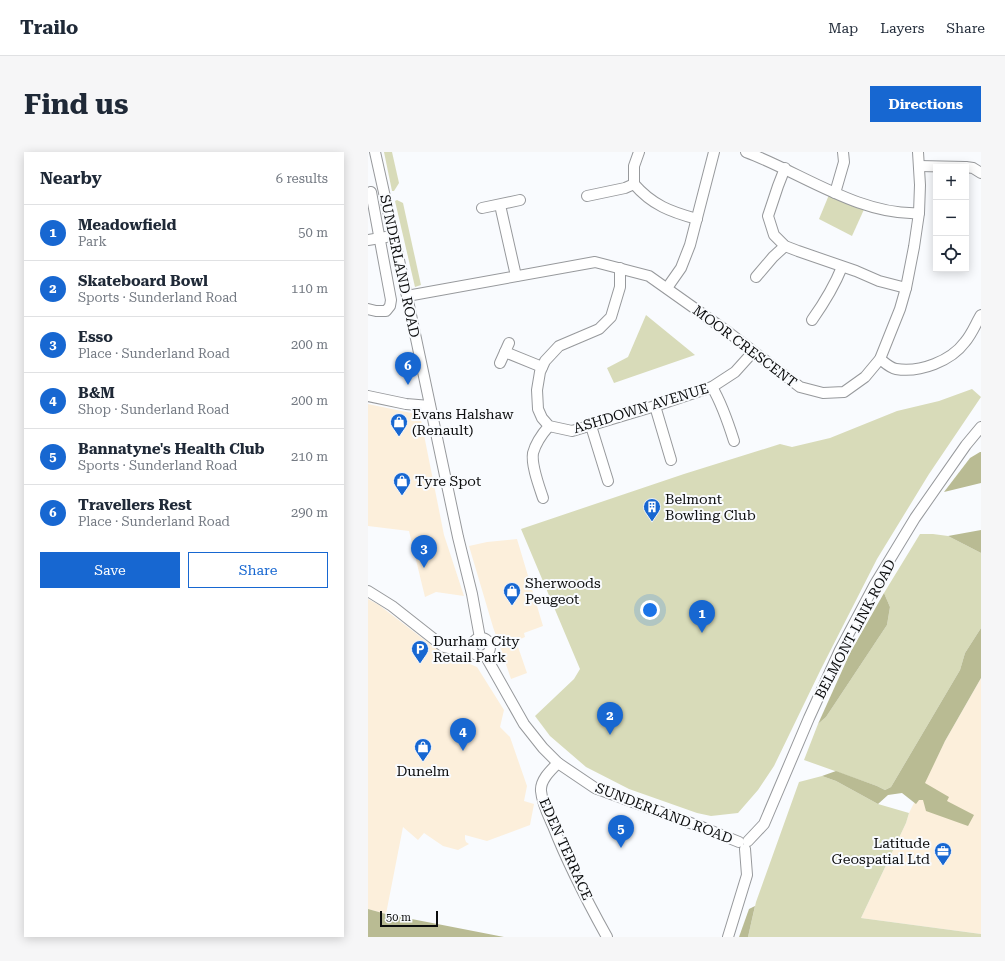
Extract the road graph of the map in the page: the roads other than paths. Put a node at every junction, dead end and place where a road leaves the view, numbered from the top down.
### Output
1 (375, 152) edge
2 (639, 152) edge
3 (714, 152) edge
4 (746, 152) edge
5 (843, 152) edge
6 (918, 152) edge
7 (919, 166) junction
8 (933, 166) edge
9 (969, 167) edge
10 (785, 168) junction
11 (981, 172) edge
12 (634, 184) junction
13 (371, 192) dead end
14 (835, 192) junction
15 (587, 197) dead end
16 (520, 200) dead end
17 (500, 205) junction
18 (482, 208) dead end
19 (919, 214) junction
20 (697, 218) junction
21 (394, 236) junction
22 (380, 238) junction
23 (368, 240) edge
24 (785, 246) junction
25 (842, 267) junction
26 (620, 268) junction
27 (516, 276) junction
28 (756, 277) dead end
29 (667, 288) junction
30 (906, 288) junction
31 (407, 296) junction
32 (368, 309) edge
33 (981, 315) edge
34 (812, 321) dead end
35 (753, 352) junction
36 (880, 359) junction
37 (500, 363) dead end
38 (542, 367) junction
39 (712, 388) junction
40 (368, 396) edge
41 (430, 406) junction
42 (655, 406) junction
43 (549, 426) junction
44 (591, 426) junction
45 (981, 428) edge
46 (734, 441) dead end
47 (671, 460) dead end
48 (608, 481) dead end
49 (543, 498) dead end
50 (368, 591) edge
51 (480, 638) junction
52 (472, 649) junction
53 (486, 655) junction
54 (558, 763) junction
55 (744, 844) junction
56 (607, 937) edge
57 (728, 937) edge

1 - 21 street, SUNDERLAND ROAD
2 - 12 street
3 - 20 street
4 - 10 street
5 - 14 street
6 - 7 street, MOOR CRESCENT
7 - 8 street
7 - 19 street, MOOR CRESCENT
9 - 11 street
10 - 14 street
10 - 24 street
12 - 15 street
12 - 20 street
13 - 22 street
14 - 19 street
16 - 17 street
17 - 18 street
17 - 27 street
19 - 30 street, MOOR CRESCENT
20 - 29 street
21 - 22 street
21 - 31 street, SUNDERLAND ROAD
22 - 23 street
22 - 32 street
24 - 25 street
24 - 28 street
25 - 30 street
25 - 34 street
26 - 27 street, MOOR CRESCENT
26 - 29 street, MOOR CRESCENT
26 - 38 street
27 - 31 street, MOOR CRESCENT
29 - 35 street, MOOR CRESCENT
30 - 36 street, MOOR CRESCENT
31 - 41 street, SUNDERLAND ROAD
33 - 36 street
35 - 36 street, MOOR CRESCENT
35 - 39 street, ASHDOWN AVENUE
37 - 38 street
38 - 43 street
39 - 42 street, ASHDOWN AVENUE
39 - 46 street
40 - 41 street
41 - 51 street, SUNDERLAND ROAD
42 - 44 street, ASHDOWN AVENUE
42 - 47 street
43 - 44 street, ASHDOWN AVENUE
43 - 49 street
44 - 48 street
45 - 55 street, BELMONT LINK ROAD
50 - 52 street
51 - 52 street
51 - 53 street
52 - 53 street
53 - 54 street, SUNDERLAND ROAD
54 - 55 street, SUNDERLAND ROAD
54 - 56 street, EDEN TERRACE
55 - 57 street

